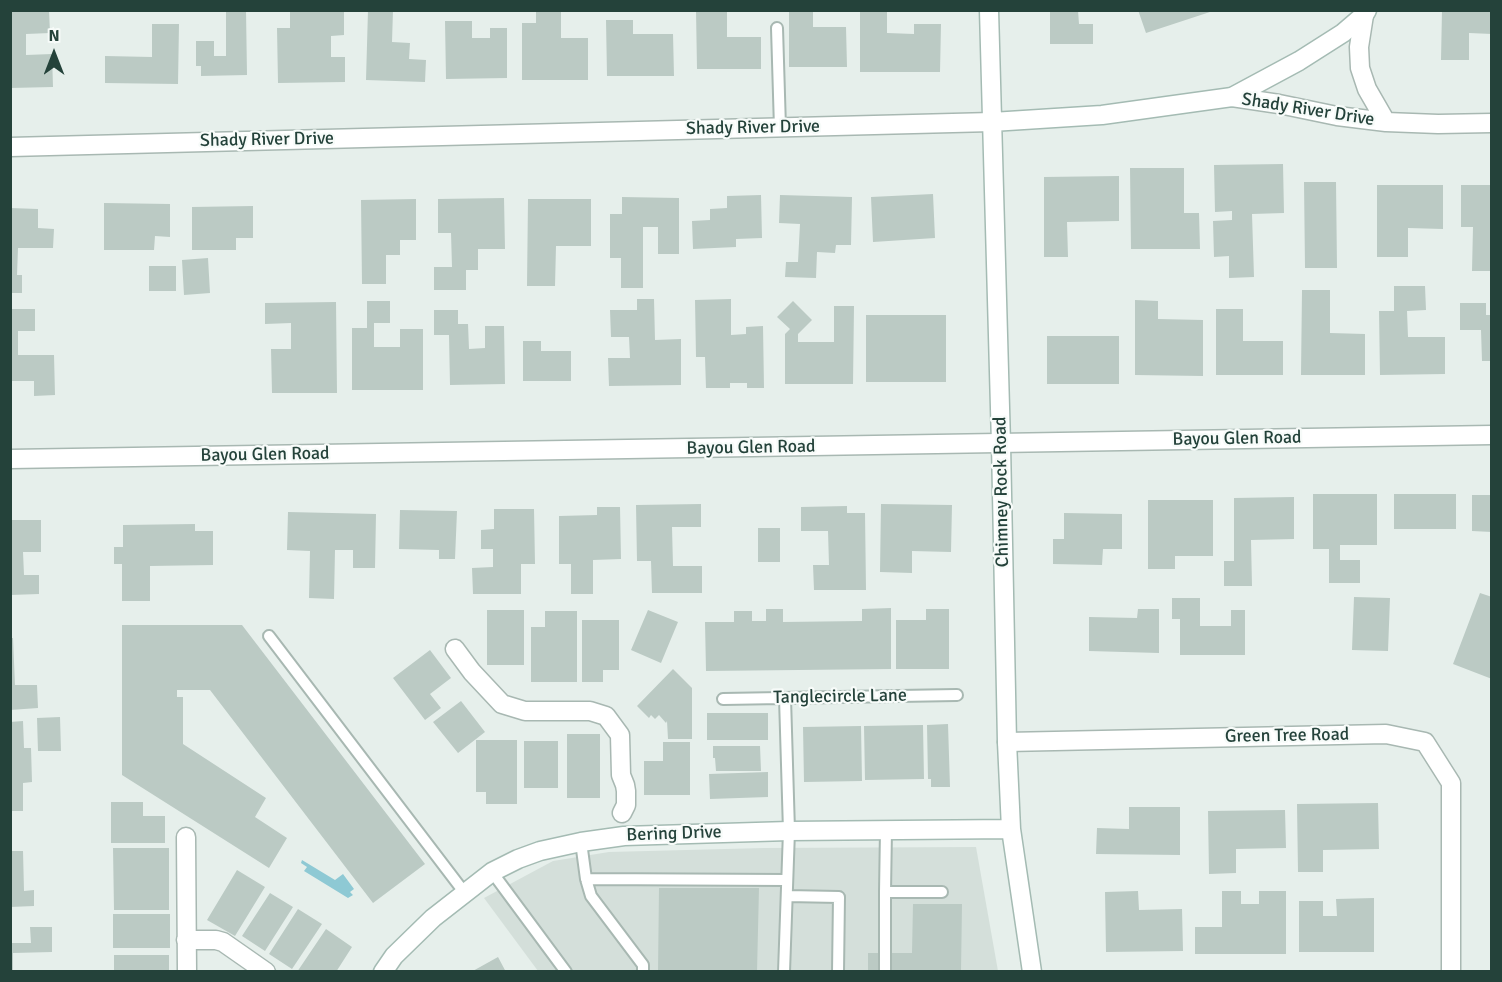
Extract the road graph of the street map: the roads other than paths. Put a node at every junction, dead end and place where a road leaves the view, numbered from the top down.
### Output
1 (989, 10) edge
2 (1365, 13) edge
3 (777, 28) dead end
4 (1232, 97) junction
5 (992, 122) junction
6 (1386, 122) junction
7 (1491, 123) edge
8 (780, 128) junction
9 (10, 147) edge
10 (1491, 435) edge
11 (1001, 444) junction
12 (10, 459) edge
13 (269, 636) dead end
14 (455, 649) dead end
15 (957, 695) dead end
16 (785, 698) junction
17 (723, 699) dead end
18 (1007, 742) junction
19 (1011, 829) junction
20 (886, 830) junction
21 (789, 831) junction
22 (624, 836) junction
23 (186, 837) dead end
24 (581, 842) junction
25 (492, 872) junction
26 (586, 879) junction
27 (787, 880) junction
28 (465, 892) junction
29 (885, 892) junction
30 (942, 892) dead end
31 (787, 896) junction
32 (186, 940) junction
33 (187, 972) edge
34 (266, 972) edge
35 (383, 972) edge
36 (566, 972) edge
37 (643, 972) edge
38 (784, 972) edge
39 (838, 972) edge
40 (885, 972) edge
41 (1032, 972) edge
42 (1450, 972) edge

1 - 5 street, Chimney Rock Road
2 - 4 street
2 - 6 street
3 - 8 lane
4 - 5 street, Shady River Drive
4 - 6 street, Shady River Drive
5 - 8 street, Shady River Drive
5 - 11 street, Chimney Rock Road
6 - 7 street, Shady River Drive
8 - 9 street, Shady River Drive
10 - 11 street, Bayou Glen Road
11 - 12 street, Bayou Glen Road
11 - 18 street, Chimney Rock Road
13 - 28 lane
14 - 22 street
15 - 16 lane, Tanglecircle Lane
16 - 17 lane, Tanglecircle Lane
16 - 21 lane
18 - 19 street, Chimney Rock Road
18 - 42 street, Green Tree Road
19 - 20 street, Bering Drive
19 - 41 street, Chimney Rock Road
20 - 21 street, Bering Drive
20 - 29 lane
21 - 22 street, Bering Drive
21 - 27 lane
22 - 24 street, Bering Drive
23 - 32 street
24 - 25 street, Bering Drive
24 - 26 lane
25 - 28 street, Bering Drive
25 - 36 lane
26 - 27 lane
26 - 37 lane
27 - 31 lane
28 - 35 street, Bering Drive
29 - 30 lane
29 - 40 lane
31 - 38 lane
31 - 39 lane
32 - 33 street
32 - 34 street

